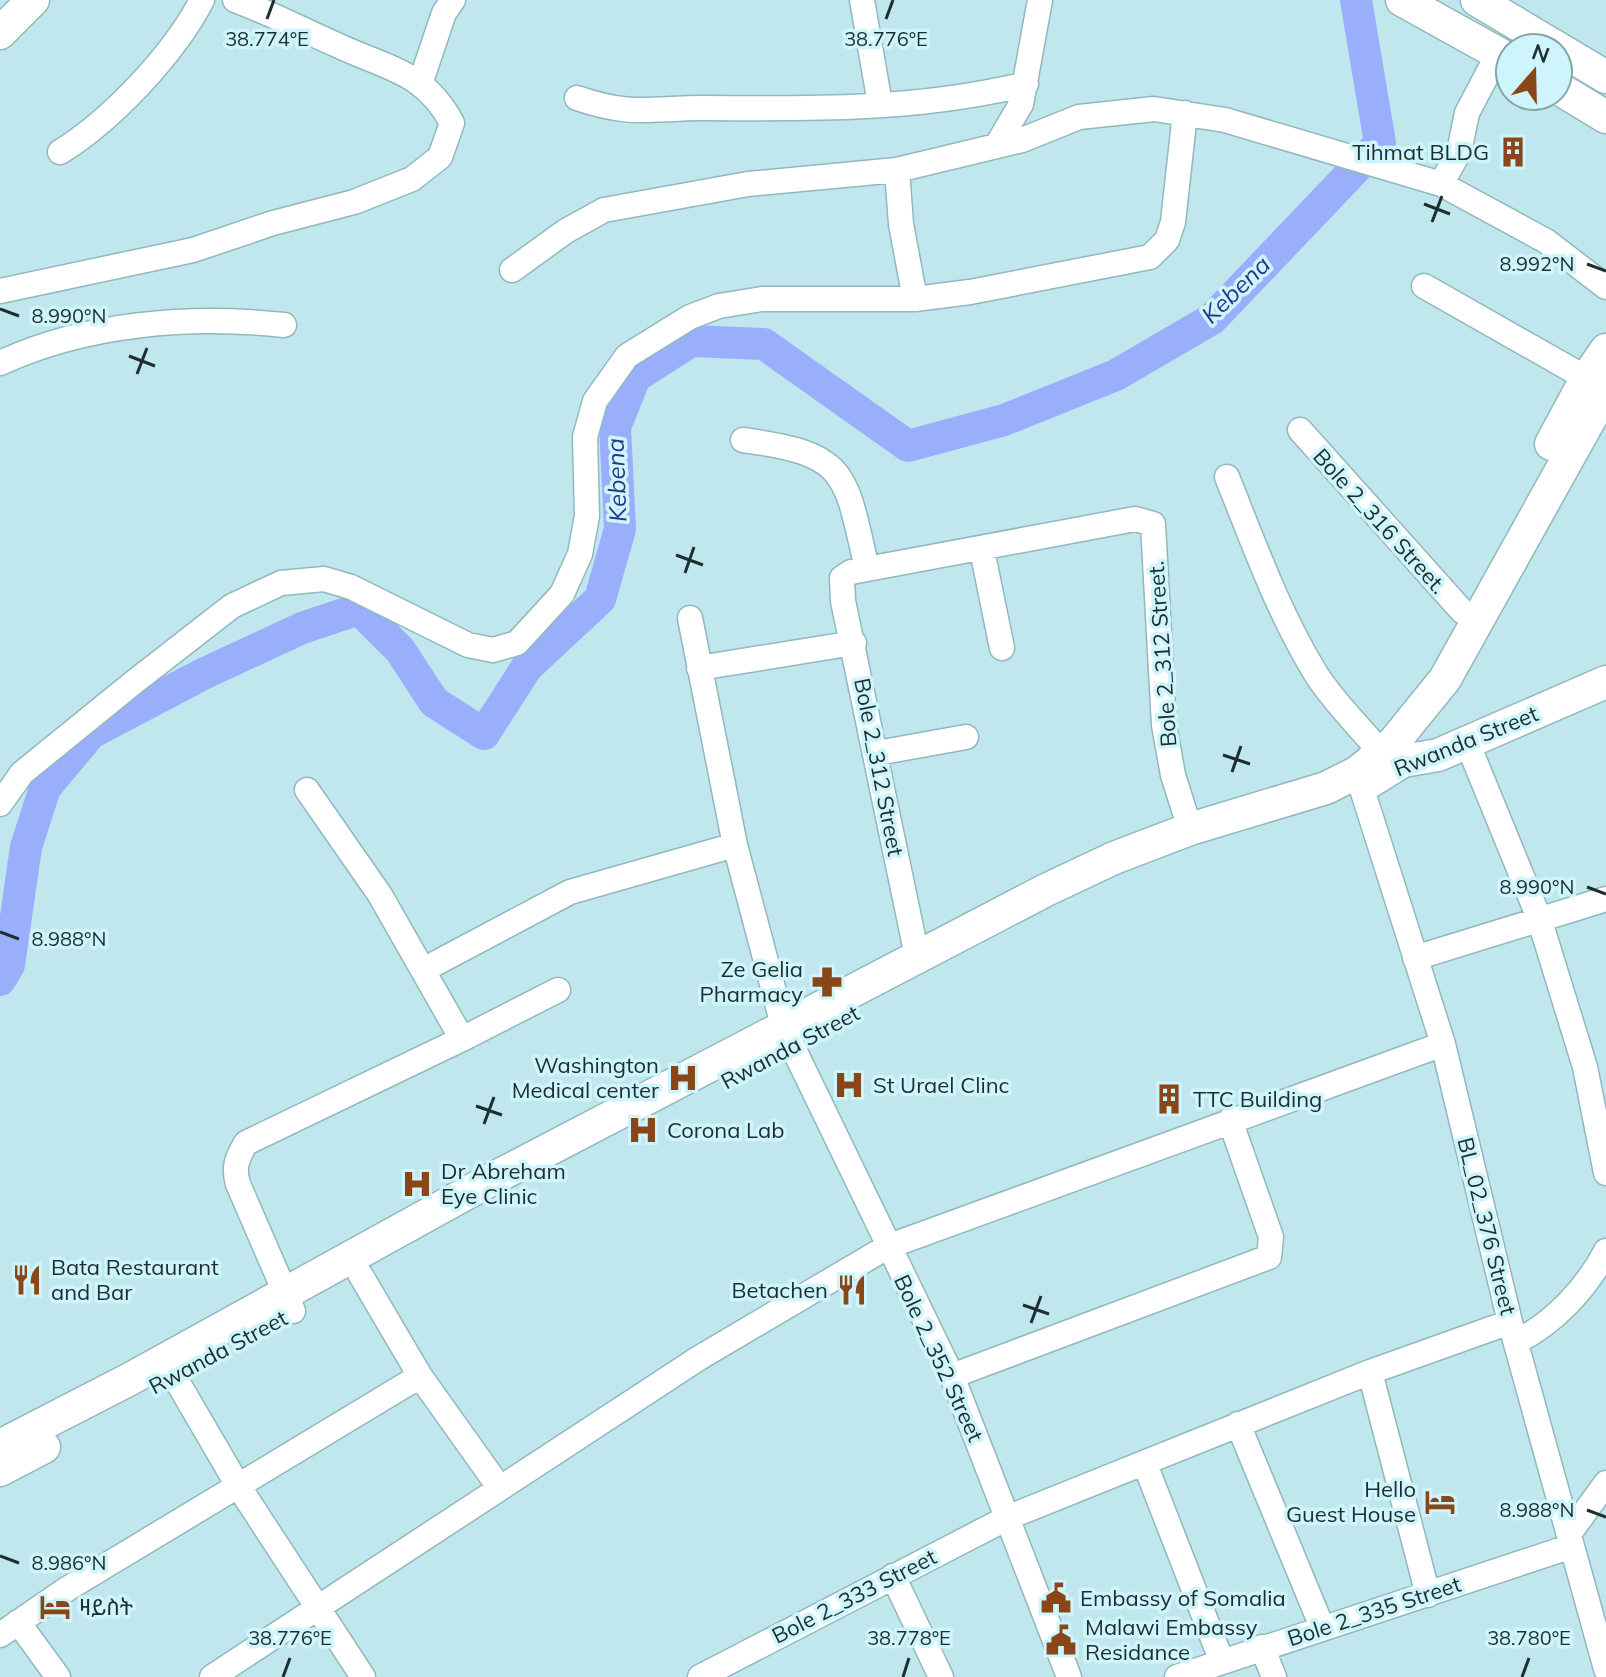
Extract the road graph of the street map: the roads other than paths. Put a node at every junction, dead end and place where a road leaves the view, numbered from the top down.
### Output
1 (33, 0) edge
2 (202, 0) edge
3 (235, 0) edge
4 (453, 0) edge
5 (862, 0) edge
6 (1040, 0) edge
7 (1402, 0) edge
8 (1485, 2) edge
9 (279, 7) edge
10 (0, 33) edge
11 (1494, 51) edge
12 (1494, 72) edge
13 (1606, 77) edge
14 (420, 84) junction
15 (1026, 84) junction
16 (577, 98) dead end
17 (1574, 98) edge
18 (880, 104) junction
19 (1185, 113) junction
20 (1606, 117) edge
21 (997, 145) junction
22 (60, 152) dead end
23 (897, 170) junction
24 (1441, 184) junction
25 (512, 270) dead end
26 (1424, 286) dead end
27 (1606, 287) edge
28 (0, 291) edge
29 (915, 299) junction
30 (284, 325) dead end
31 (1606, 350) edge
32 (0, 363) edge
33 (1599, 386) edge
34 (1300, 430) dead end
35 (1606, 432) edge
36 (743, 440) dead end
37 (1227, 477) dead end
38 (982, 550) junction
39 (867, 569) junction
40 (1462, 611) junction
41 (690, 618) dead end
42 (854, 643) junction
43 (1002, 648) dead end
44 (699, 668) junction
45 (1606, 682) edge
46 (966, 737) dead end
47 (1371, 741) junction
48 (1467, 742) junction
49 (877, 753) junction
50 (1403, 761) junction
51 (1361, 786) junction
52 (307, 790) dead end
53 (1286, 801) junction
54 (0, 804) edge
55 (1190, 829) junction
56 (735, 845) junction
57 (1606, 899) edge
58 (1539, 918) junction
59 (917, 956) junction
60 (1415, 958) junction
61 (425, 969) junction
62 (558, 990) dead end
63 (788, 1038) junction
64 (462, 1039) junction
65 (1443, 1044) junction
66 (1230, 1120) junction
67 (1606, 1173) edge
68 (887, 1247) junction
69 (1606, 1251) edge
70 (360, 1274) junction
71 (288, 1302) junction
72 (1513, 1332) junction
73 (1370, 1372) junction
74 (174, 1376) junction
75 (420, 1376) junction
76 (952, 1376) junction
77 (1238, 1424) junction
78 (0, 1446) edge
79 (1145, 1464) junction
80 (0, 1470) edge
81 (1606, 1483) edge
82 (237, 1484) junction
83 (499, 1487) junction
84 (1009, 1517) junction
85 (1570, 1540) junction
86 (893, 1576) junction
87 (1428, 1595) junction
88 (316, 1608) junction
89 (1322, 1627) junction
90 (9, 1629) edge
91 (1262, 1647) junction
92 (1222, 1662) junction
93 (1606, 1669) edge
94 (58, 1677) edge
95 (212, 1677) edge
96 (363, 1677) edge
97 (700, 1677) edge
98 (941, 1677) edge
99 (1069, 1677) edge
100 (1177, 1677) edge
101 (1274, 1677) edge

1 - 10 main road
2 - 22 street
3 - 9 street
4 - 14 street
5 - 18 street
6 - 15 street
7 - 11 main road
8 - 13 main road
9 - 14 street
12 - 24 street
14 - 28 street
15 - 18 street
15 - 21 street
16 - 18 street
17 - 20 main road
19 - 21 street
19 - 24 street
19 - 29 street
21 - 23 street
23 - 25 street
23 - 29 street
24 - 27 street
26 - 33 street
29 - 54 street
30 - 32 street
31 - 33 main road
33 - 40 main road, Rwanda Street
33 - 53 main road
34 - 40 street, Bole 2_316 Street.
35 - 50 main road
36 - 39 street
37 - 47 street
38 - 39 street
38 - 43 street
38 - 55 street, Bole 2_312 Street.
39 - 42 street, Bole 2_312 Street
40 - 47 main road, Rwanda Street
41 - 44 street, Bole 2_352 Street
42 - 44 street
42 - 49 street, Bole 2_312 Street
44 - 56 street, Bole 2_352 Street
45 - 48 main road, Rwanda Street
46 - 49 street
47 - 53 main road, Rwanda Street
48 - 50 main road, Rwanda Street
48 - 58 street
49 - 59 street, Bole 2_312 Street
50 - 51 main road, Rwanda Street
51 - 60 street, BL_02_376 Street
51 - 63 main road, Rwanda Street
52 - 61 street
53 - 55 main road, Rwanda Street
55 - 59 main road, Rwanda Street
56 - 61 street
56 - 63 street, Bole 2_352 Street
57 - 58 street
58 - 60 street
58 - 67 street
59 - 63 main road, Rwanda Street
60 - 65 street, BL_02_376 Street
61 - 64 street
62 - 64 street
63 - 68 street, Bole 2_352 Street
63 - 70 main road, Rwanda Street
63 - 71 main road, Rwanda Street
64 - 71 street
65 - 66 street
65 - 72 street, BL_02_376 Street
66 - 68 street
66 - 76 street
68 - 76 street, Bole 2_352 Street
68 - 83 street
69 - 72 street, Bole 2_333 Street
70 - 71 main road, Rwanda Street
70 - 75 street
71 - 74 main road, Rwanda Street
71 - 78 main road, Rwanda Street
72 - 73 street, Bole 2_333 Street
72 - 85 street, BL_02_376 Street
73 - 77 street, Bole 2_333 Street
73 - 87 street
74 - 80 main road, Rwanda Street
74 - 82 street
75 - 82 street
75 - 83 street
76 - 84 street, Bole 2_352 Street
77 - 79 street, Bole 2_333 Street
77 - 89 street
79 - 84 street, Bole 2_333 Street
79 - 92 street
81 - 85 street
82 - 88 street
82 - 90 street
83 - 88 street
84 - 86 street, Bole 2_333 Street
84 - 99 street, Bole 2_352 Street
85 - 87 street, Bole 2_335 Street
85 - 93 street, BL_02_376 Street
86 - 97 street, Bole 2_333 Street
86 - 98 street
87 - 89 street, Bole 2_335 Street
88 - 95 street
88 - 96 street
89 - 91 street, Bole 2_335 Street
90 - 94 street
91 - 92 street, Bole 2_335 Street
91 - 101 street
92 - 100 street, Bole 2_335 Street

